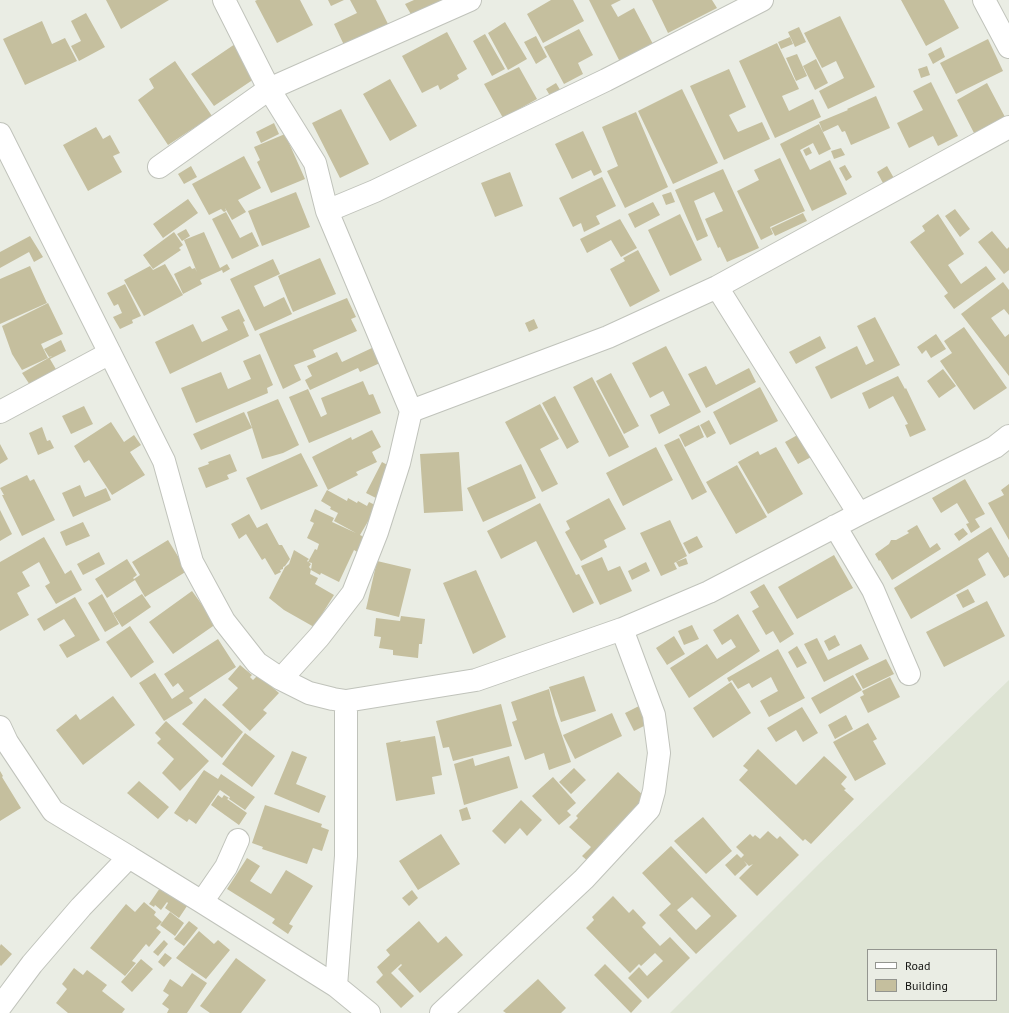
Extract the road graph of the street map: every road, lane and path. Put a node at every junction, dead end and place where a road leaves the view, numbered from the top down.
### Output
1 (224, 0) edge
2 (470, 0) edge
3 (762, 0) edge
4 (984, 0) edge
5 (1009, 47) edge
6 (269, 89) junction
7 (1009, 126) edge
8 (0, 134) edge
9 (159, 166) dead end
10 (327, 211) junction
11 (717, 287) junction
12 (110, 353) junction
13 (411, 411) junction
14 (0, 412) edge
15 (1009, 436) edge
16 (859, 514) junction
17 (835, 526) junction
18 (622, 629) junction
19 (909, 674) dead end
20 (280, 679) junction
21 (346, 701) junction
22 (2, 738) edge
23 (238, 840) dead end
24 (129, 857) junction
25 (202, 902) junction
26 (336, 986) junction
27 (0, 1007) edge
28 (369, 1013) edge
29 (441, 1013) edge

1 - 6 street
2 - 6 street
3 - 10 street
4 - 5 street
6 - 9 street
6 - 10 street
7 - 11 street
8 - 12 street
10 - 13 street
11 - 13 street
11 - 16 street
12 - 14 street
12 - 20 street
13 - 20 street
15 - 16 street
16 - 17 street
17 - 18 street
17 - 19 street
18 - 21 street
18 - 29 street
20 - 21 street
21 - 26 street
22 - 24 street
23 - 25 street
24 - 25 street
24 - 27 street
25 - 26 street
26 - 28 street

